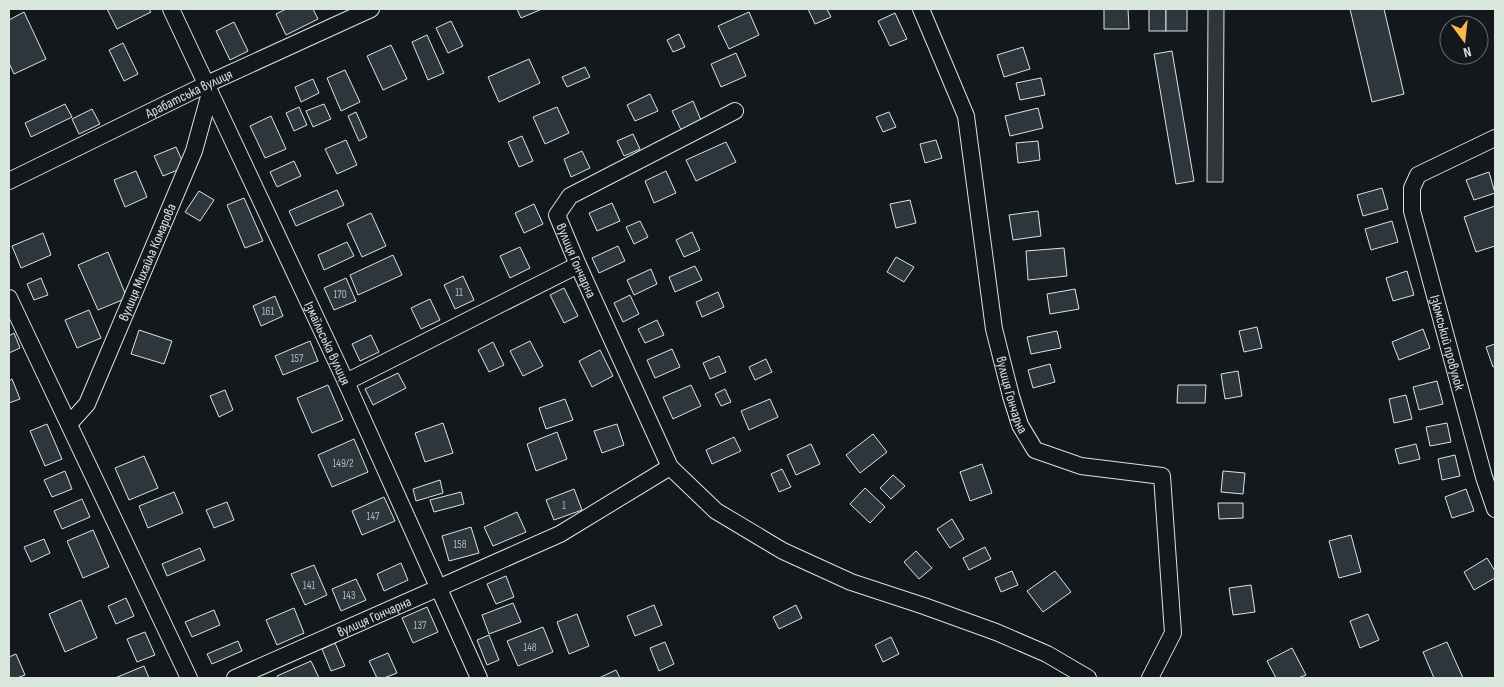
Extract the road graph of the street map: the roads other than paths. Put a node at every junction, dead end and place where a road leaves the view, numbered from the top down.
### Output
1 (171, 9) edge
2 (371, 9) edge
3 (922, 9) edge
4 (208, 88) junction
5 (735, 111) dead end
6 (1495, 138) edge
7 (9, 181) edge
8 (578, 265) junction
9 (9, 298) edge
10 (346, 382) junction
11 (69, 424) junction
12 (670, 467) junction
13 (1495, 509) edge
14 (439, 587) junction
15 (189, 678) edge
16 (235, 678) edge
17 (479, 678) edge
18 (1088, 678) edge
19 (1150, 678) edge

1 - 4 street, Ізмаїльська вулиця
2 - 4 street, Арабатська вулиця
3 - 19 street, вулиця Гончарна
4 - 7 street, Арабатська вулиця
4 - 10 street, Ізмаїльська вулиця
4 - 11 street, вулиця Михайла Комарова
5 - 8 street, вулиця Гончарна
6 - 13 street, Ізюмський провулок
8 - 10 street
8 - 12 street, вулиця Гончарна
9 - 11 street
10 - 14 street, Ізмаїльська вулиця
11 - 15 street
12 - 14 street, вулиця Гончарна
12 - 18 street, вулиця Гончарна
14 - 16 street, вулиця Гончарна
14 - 17 street, Ізмаїльська вулиця

